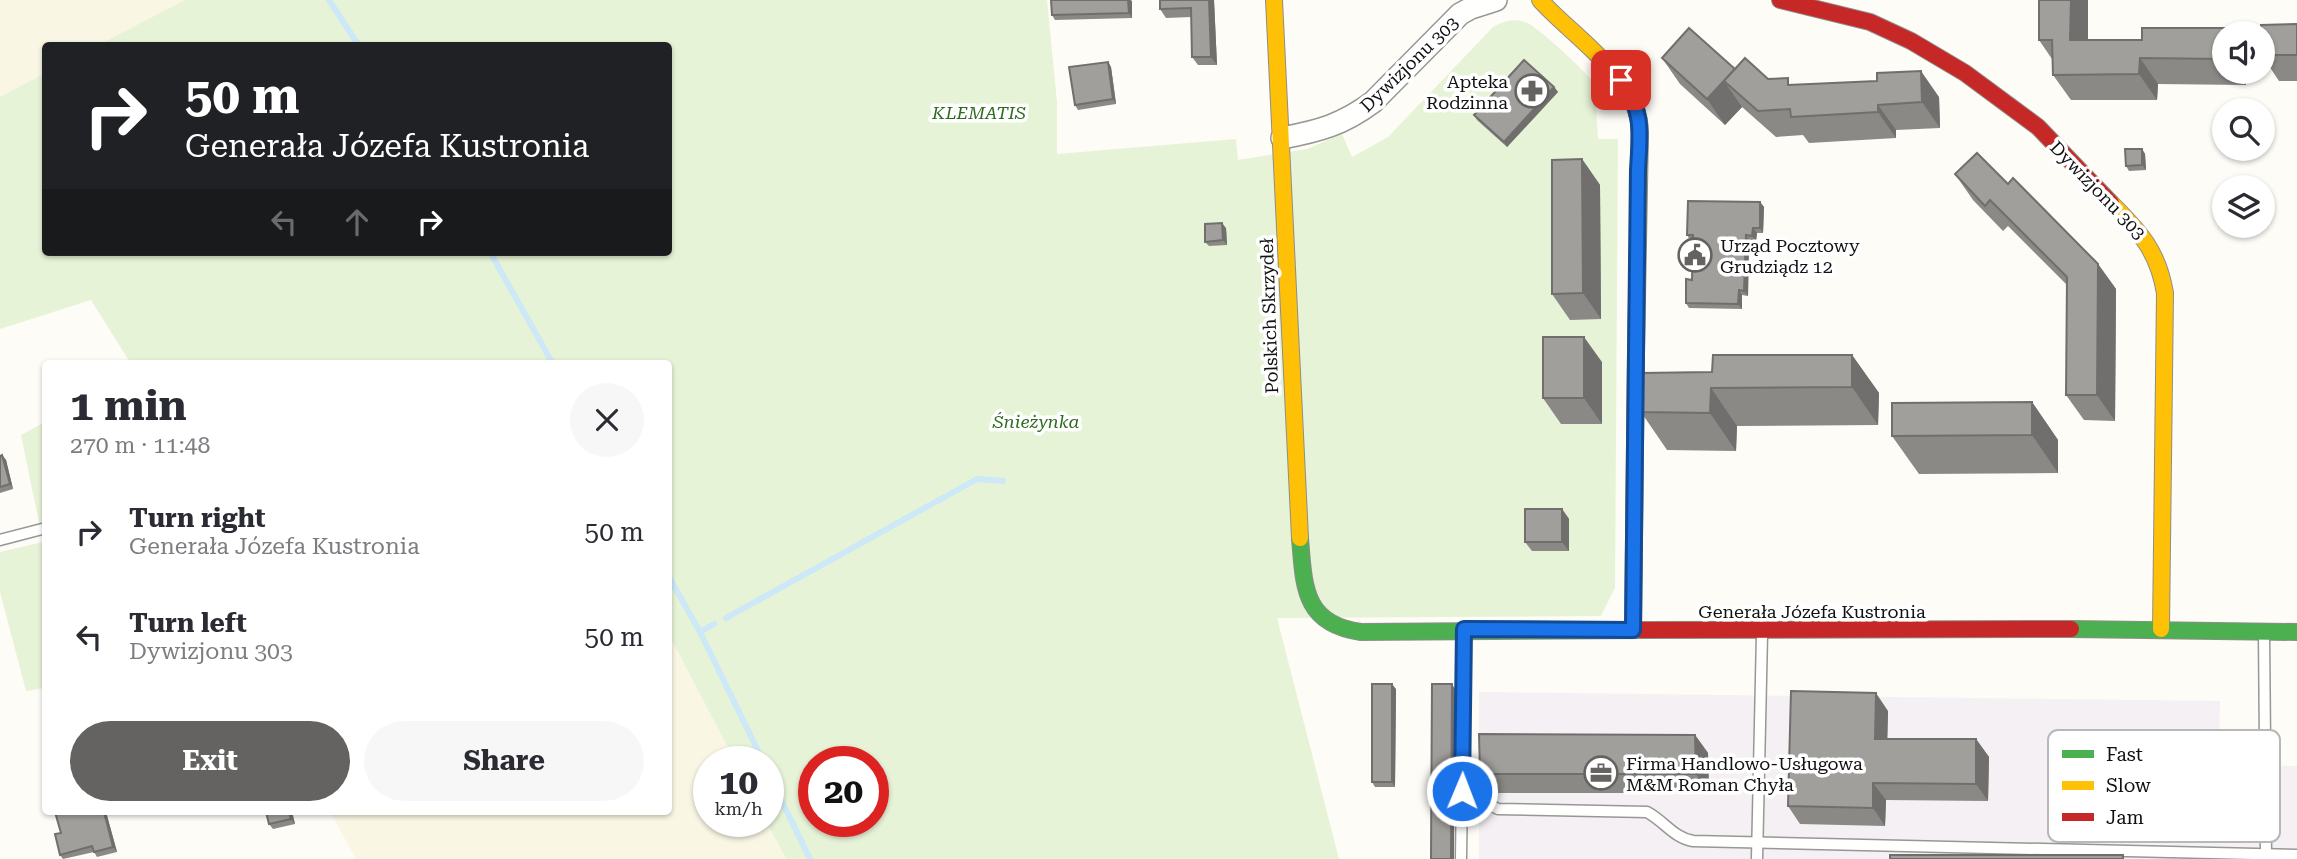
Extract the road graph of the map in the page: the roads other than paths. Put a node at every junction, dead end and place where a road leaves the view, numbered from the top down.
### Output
1 (1274, 0) edge
2 (1496, 0) edge
3 (1540, 0) edge
4 (1780, 0) edge
5 (1282, 138) junction
6 (42, 529) edge
7 (0, 540) edge
8 (1328, 622) joint
9 (1464, 629) junction
10 (2161, 629) junction
11 (1633, 630) junction
12 (1762, 631) junction
13 (2264, 631) junction
14 (2297, 632) edge
15 (2265, 730) edge
16 (1462, 791) junction
17 (2266, 842) edge
18 (1757, 844) junction
19 (2266, 855) junction
20 (2297, 855) edge
21 (1461, 859) edge
22 (1757, 859) edge

1 - 5 street, Polskich Skrzydeł
2 - 5 street, Dywizjonu 303
3 - 11 street
4 - 10 street, Dywizjonu 303
5 - 8 street, Polskich Skrzydeł
6 - 7 lane
8 - 9 street, Generała Józefa Kustronia
9 - 11 street, Generała Józefa Kustronia
9 - 16 lane
10 - 12 street, Generała Józefa Kustronia
10 - 13 street, Generała Józefa Kustronia
11 - 12 street, Generała Józefa Kustronia
12 - 18 lane
13 - 14 street, Generała Józefa Kustronia
13 - 15 lane
16 - 18 lane
16 - 21 lane
17 - 19 lane
18 - 19 lane
18 - 22 lane
19 - 20 lane

